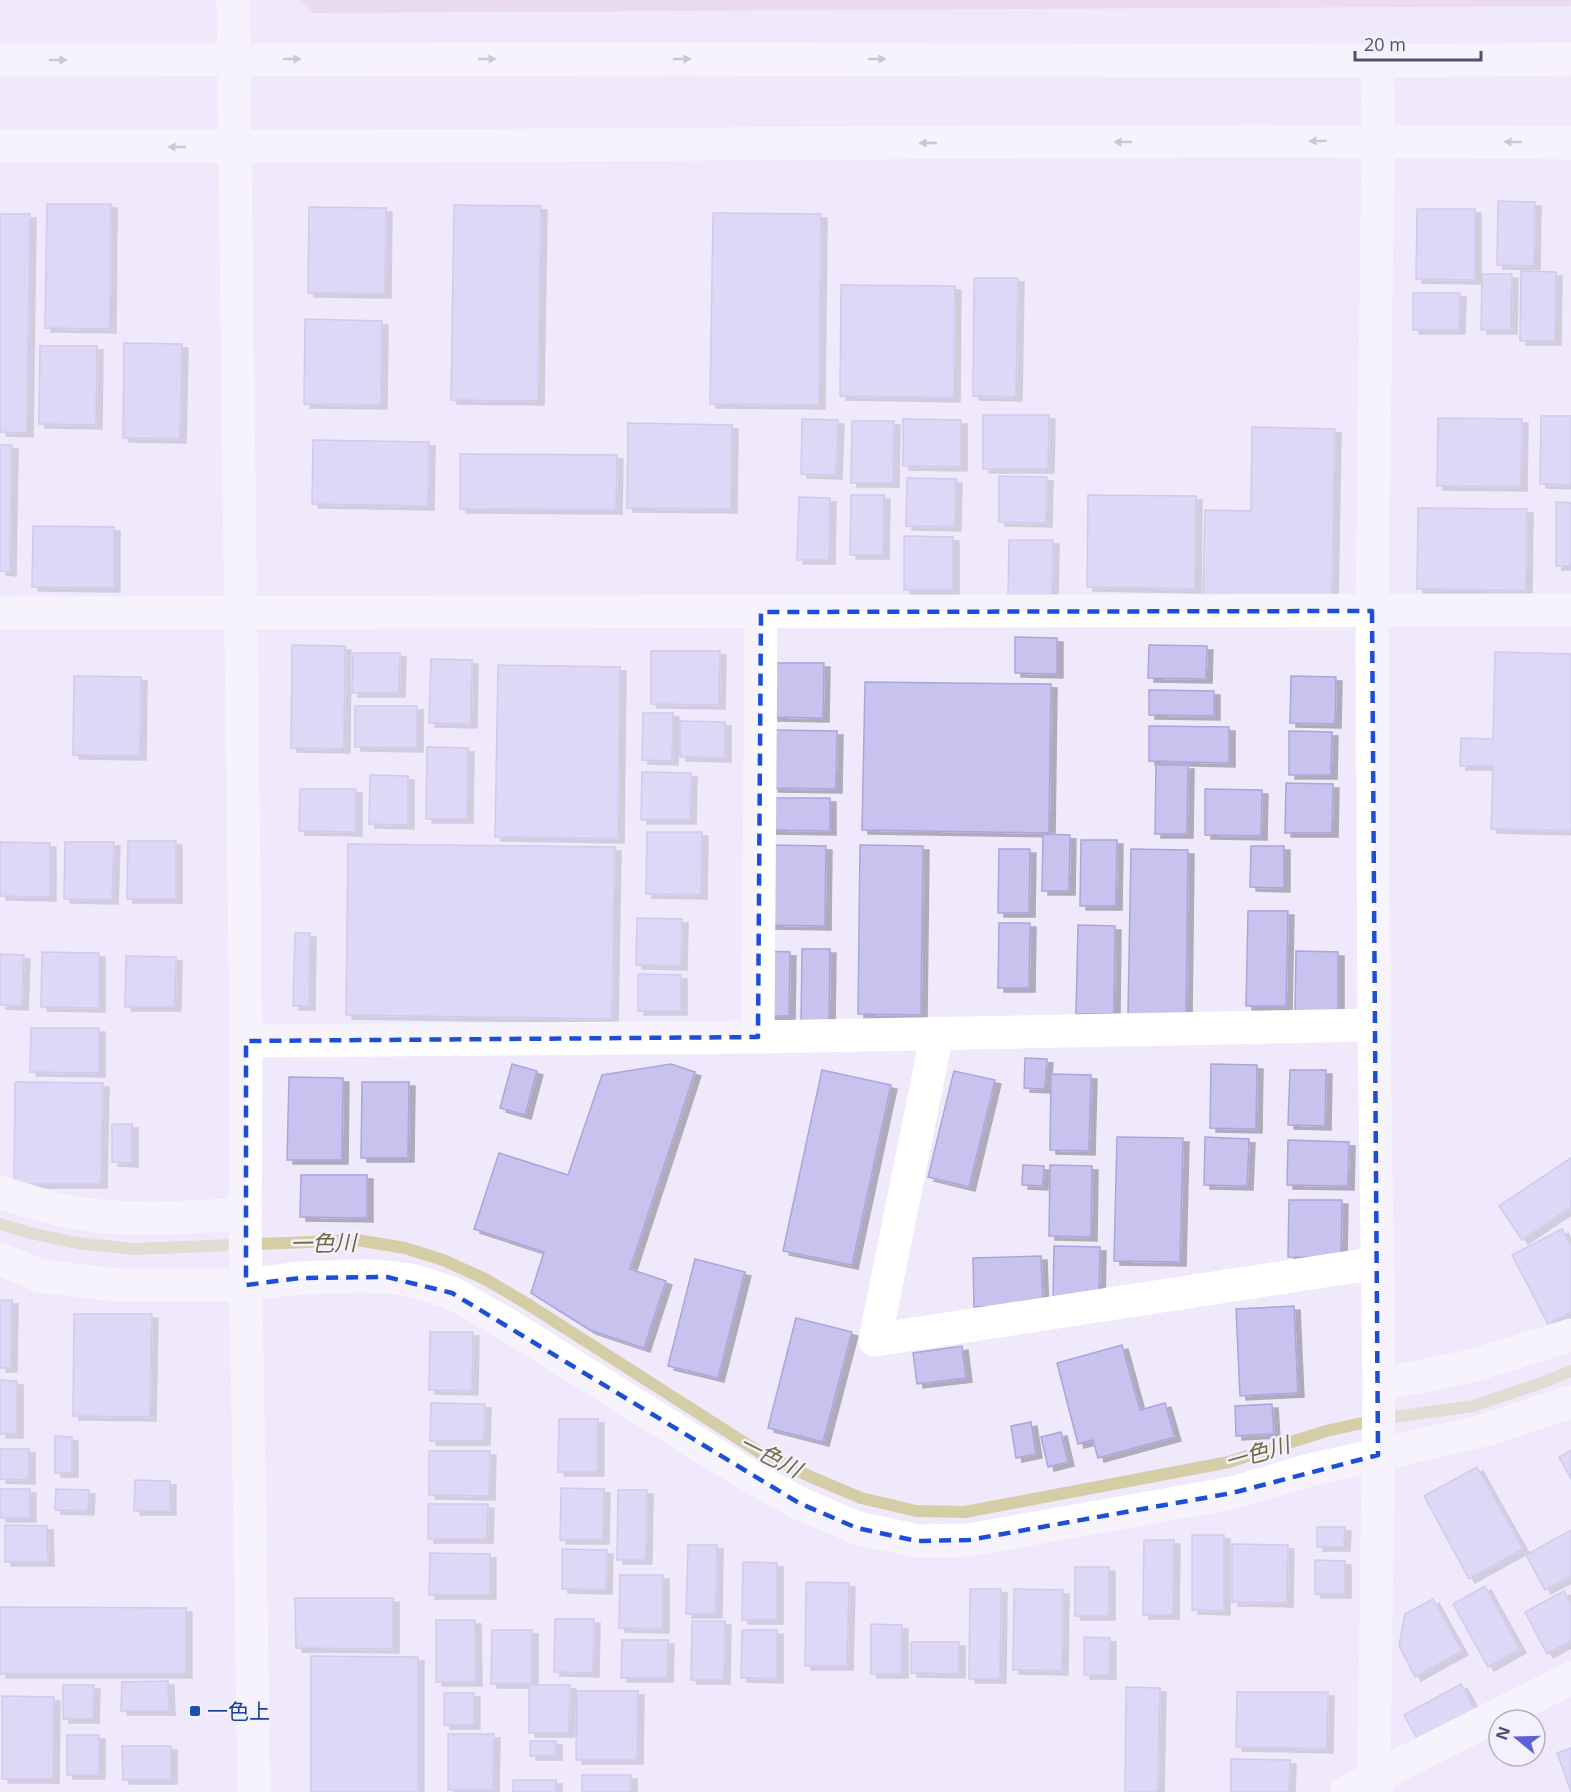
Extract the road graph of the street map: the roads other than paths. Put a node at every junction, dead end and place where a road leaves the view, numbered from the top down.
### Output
1 (233, 0) edge
2 (234, 59) junction
3 (1571, 59) edge
4 (0, 60) edge
5 (1377, 61) junction
6 (1378, 141) junction
7 (1571, 143) edge
8 (0, 146) edge
9 (235, 147) junction
10 (1372, 610) junction
11 (1571, 610) edge
12 (761, 612) junction
13 (0, 613) edge
14 (241, 614) junction
15 (1374, 1025) junction
16 (937, 1034) junction
17 (758, 1036) junction
18 (246, 1041) junction
19 (0, 1192) edge
20 (245, 1221) junction
21 (0, 1259) edge
22 (1377, 1263) junction
23 (246, 1278) junction
24 (1571, 1335) edge
25 (1378, 1394) junction
26 (1571, 1402) edge
27 (1378, 1448) junction
28 (1571, 1678) edge
29 (1366, 1787) edge
30 (254, 1792) edge

1 - 2 street
4 -> 2 street
2 -> 5 street
2 - 9 street
3 - 5 street
5 - 6 street
7 -> 6 street
6 -> 9 street
6 - 10 street
9 -> 8 street
9 - 14 street
10 - 11 street
10 - 12 street
10 - 15 street
12 - 14 street
12 - 17 street
13 - 14 street
14 - 18 street
15 - 16 street
15 - 22 street
16 - 17 street
16 - 22 street
17 - 18 street
18 - 20 street
19 - 20 street
20 - 23 street
21 - 23 street
22 - 25 street
23 - 27 street
23 - 30 street
24 - 25 street
25 - 27 street
26 - 27 street
27 - 29 street
28 - 29 street

